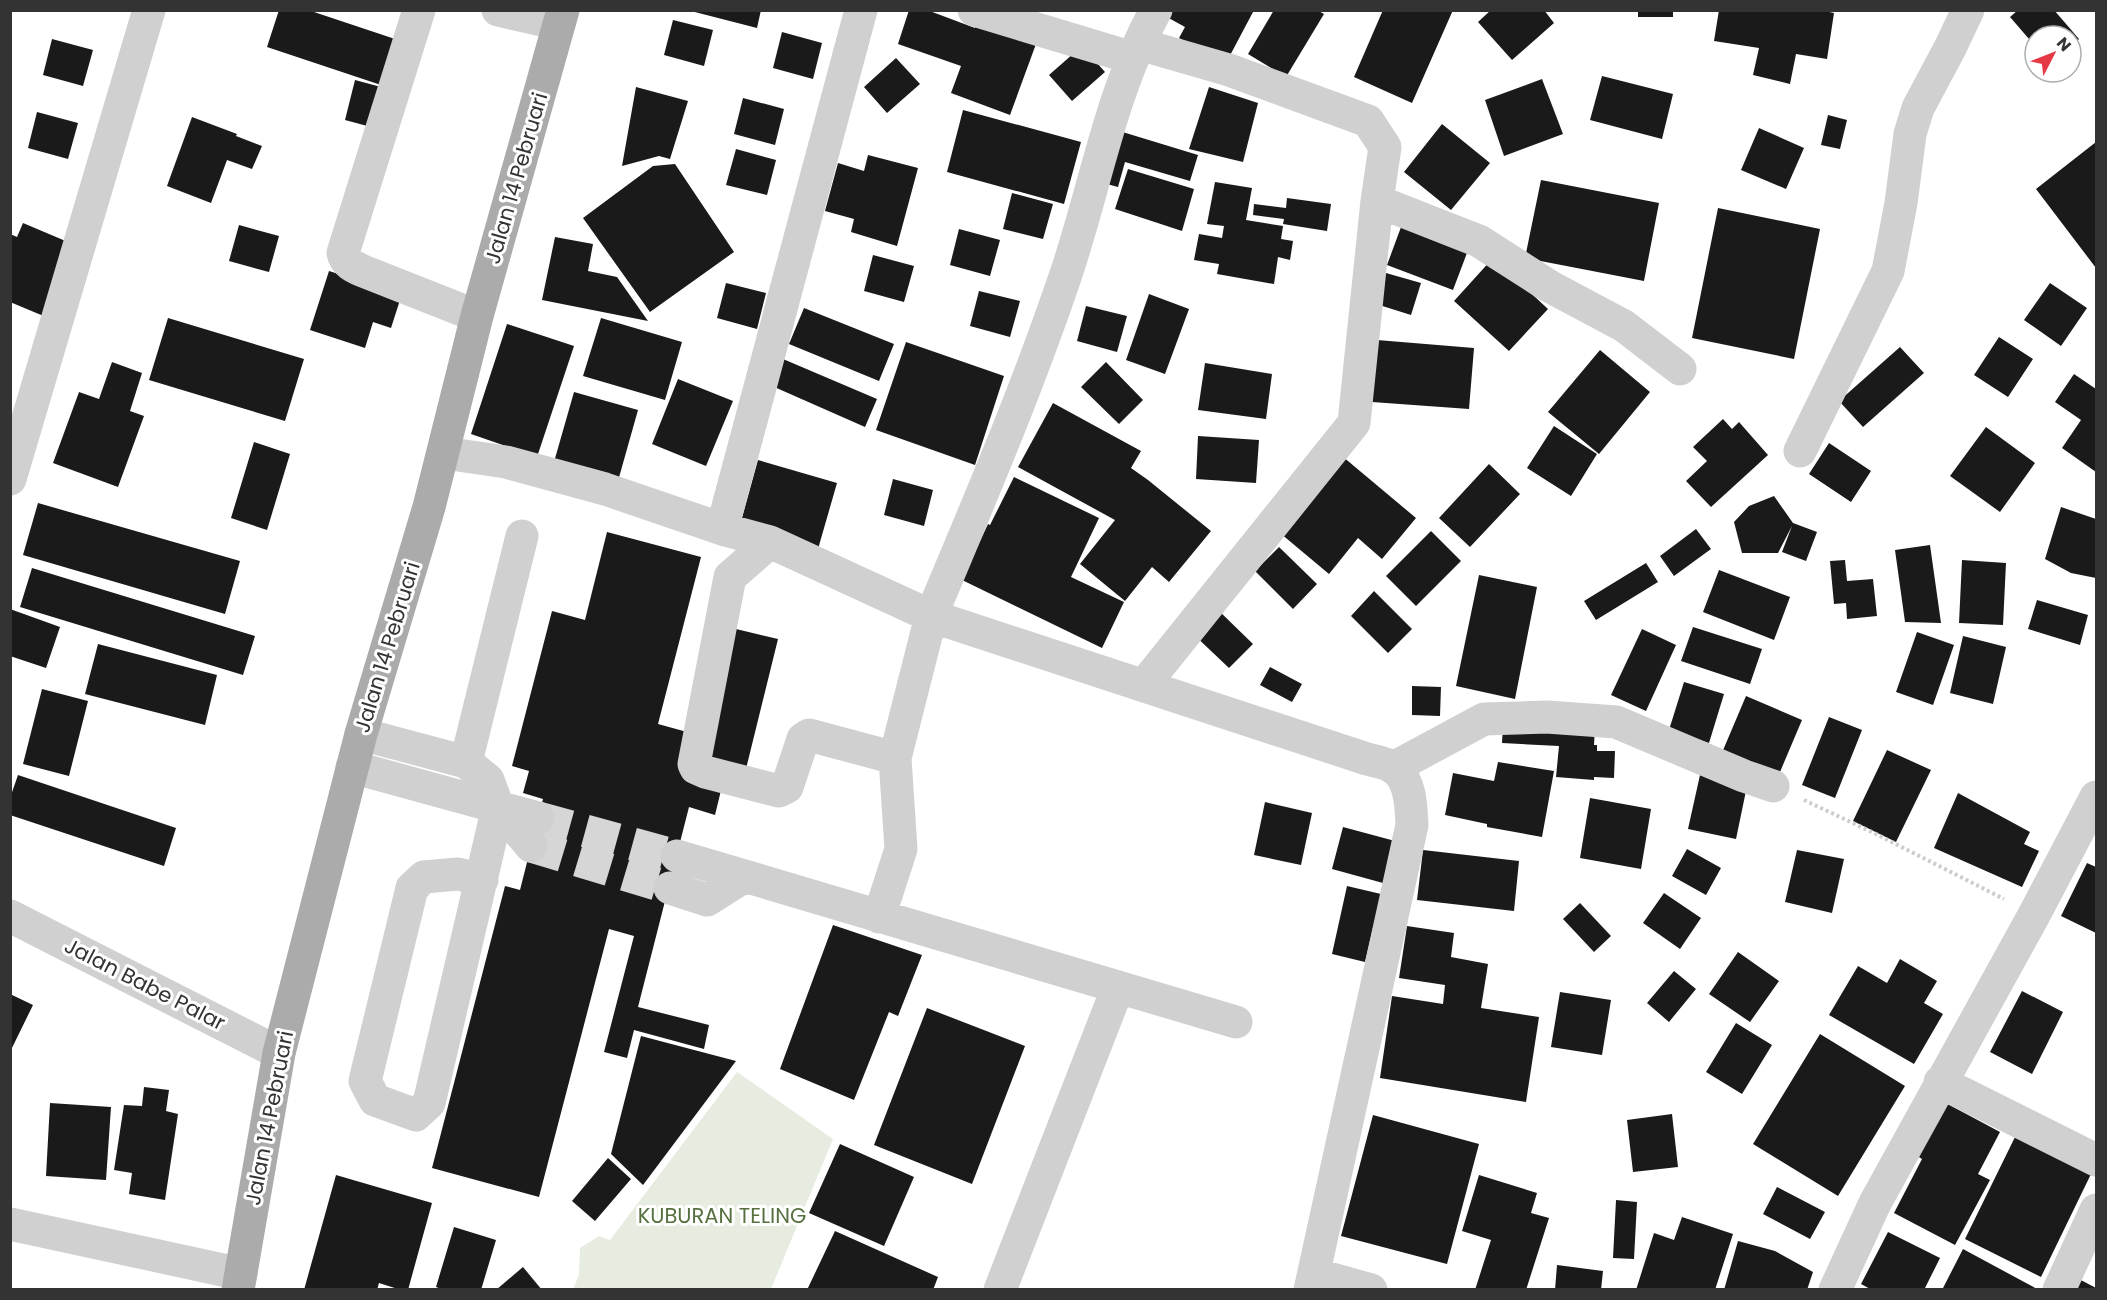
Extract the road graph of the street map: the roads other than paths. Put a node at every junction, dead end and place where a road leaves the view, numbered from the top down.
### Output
1 (149, 10) edge
2 (419, 10) edge
3 (498, 10) edge
4 (861, 10) edge
5 (974, 10) edge
6 (1156, 10) edge
7 (1968, 10) edge
8 (561, 17) edge
9 (1136, 51) junction
10 (1377, 201) junction
11 (477, 316) junction
12 (1680, 369) dead end
13 (1800, 451) dead end
14 (444, 453) junction
15 (10, 479) edge
16 (722, 529) junction
17 (522, 536) dead end
18 (770, 542) junction
19 (931, 616) junction
20 (1144, 686) junction
21 (361, 734) junction
22 (895, 758) junction
23 (466, 762) junction
24 (352, 767) junction
25 (1394, 768) junction
26 (1773, 786) road end
27 (2097, 797) edge
28 (498, 807) junction
29 (535, 832) tunnel mouth
30 (677, 856) tunnel mouth
31 (745, 876) junction
32 (482, 880) junction
33 (670, 888) tunnel mouth
34 (10, 916) edge
35 (879, 917) junction
36 (1118, 987) junction
37 (1236, 1022) dead end
38 (279, 1053) junction
39 (1940, 1082) junction
40 (2097, 1160) edge
41 (2097, 1210) edge
42 (10, 1224) edge
43 (239, 1282) edge
44 (1312, 1282) edge
45 (1000, 1290) edge
46 (1371, 1290) edge
47 (1835, 1290) edge
48 (2059, 1290) edge

1 - 15 street
2 - 11 street
3 - 8 street
4 - 16 street
5 - 9 street
6 - 9 street
7 - 13 street
8 - 11 main road, Jalan 14 Pebruari
9 - 10 street
9 - 19 street
10 - 12 street
10 - 20 street
11 - 14 main road, Jalan 14 Pebruari
14 - 16 street
14 - 21 main road, Jalan 14 Pebruari
16 - 18 street
17 - 23 street
18 - 19 street
18 - 22 street
19 - 20 street
19 - 22 street
20 - 25 street
21 - 23 street
21 - 24 main road, Jalan 14 Pebruari
22 - 35 street
23 - 28 street
24 - 28 street
24 - 38 main road, Jalan 14 Pebruari
25 - 26 street
25 - 44 street
27 - 39 street
28 - 29 street
28 - 32 street
30 - 31 street
31 - 33 street
31 - 35 street
32 - 32 street
34 - 38 street, Jalan Babe Palar
35 - 36 street
36 - 37 street
36 - 45 street
38 - 43 main road, Jalan 14 Pebruari
39 - 40 street
39 - 47 street
41 - 48 street
42 - 43 street
44 - 46 street

